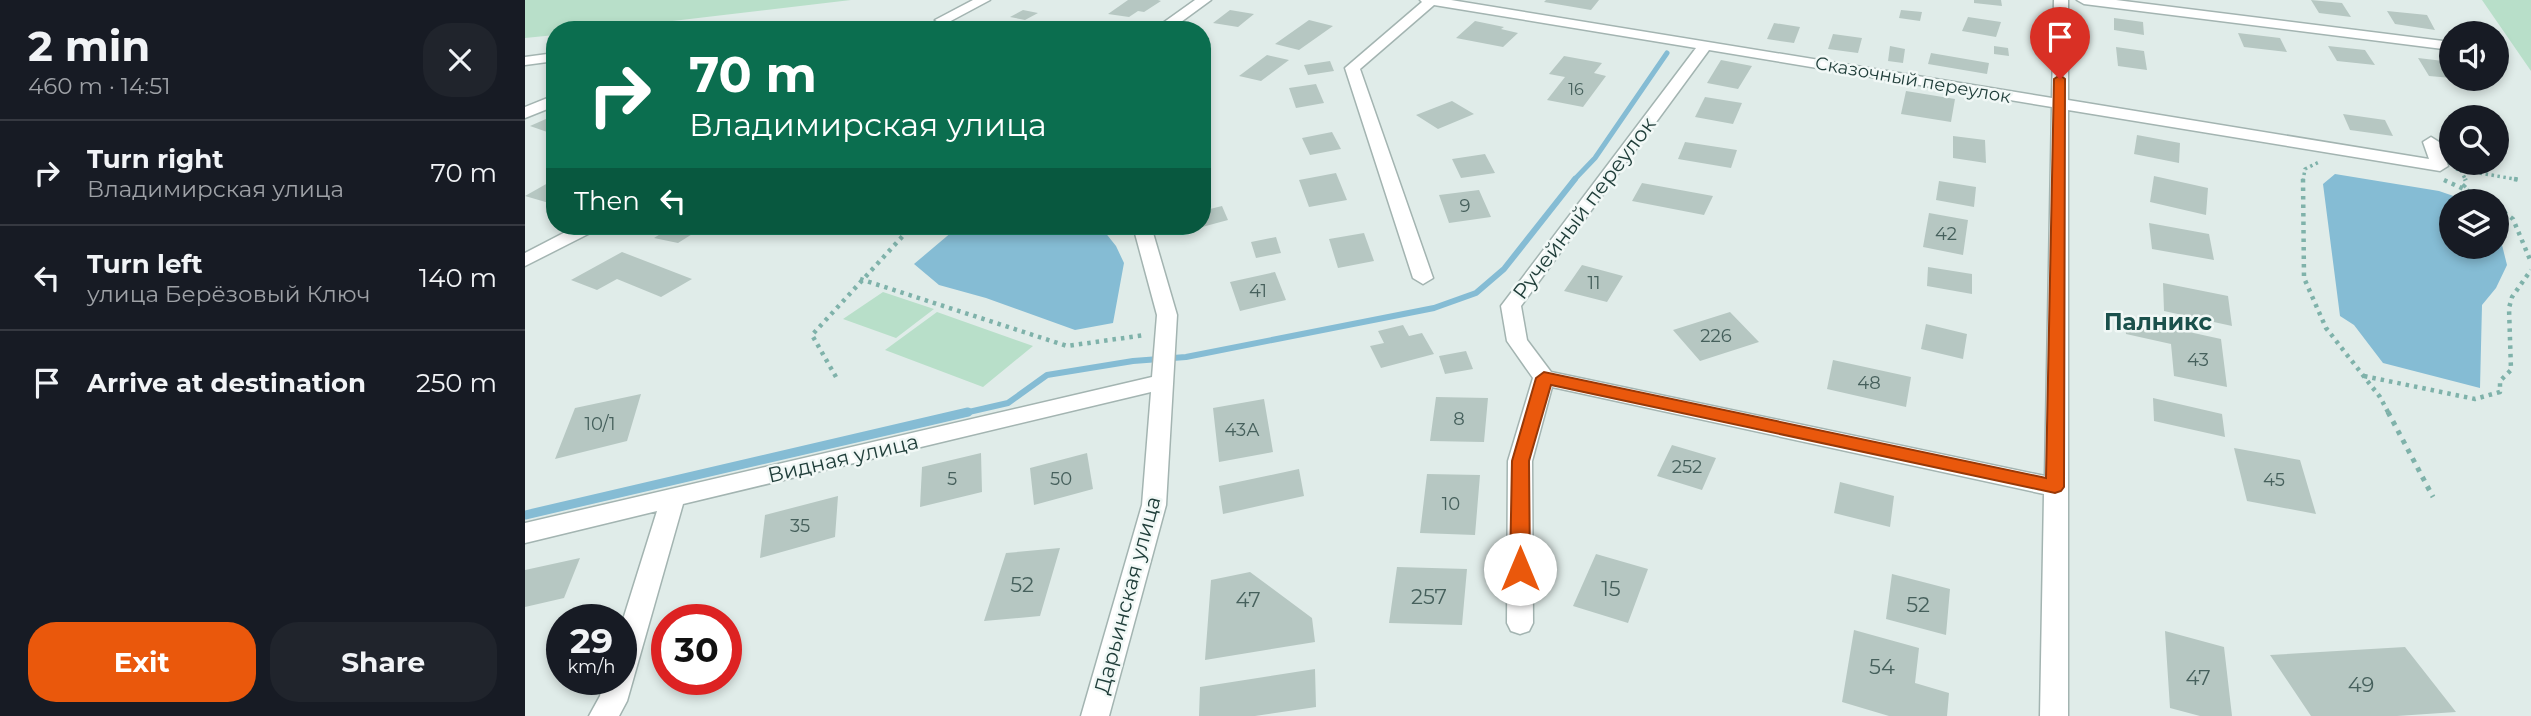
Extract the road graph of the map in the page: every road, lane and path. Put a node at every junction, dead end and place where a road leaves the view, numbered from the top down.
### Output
1 (983, 0) edge
2 (1204, 0) edge
3 (1429, 0) edge
4 (2061, 0) edge
5 (2084, 0) edge
6 (942, 20) dead end
7 (1173, 21) edge
8 (1706, 45) junction
9 (2439, 45) edge
10 (546, 58) edge
11 (525, 61) edge
12 (546, 104) edge
13 (2059, 105) junction
14 (525, 113) edge
15 (2431, 142) dead end
16 (2329, 162) dead end
17 (2439, 163) edge
18 (2439, 166) edge
19 (2463, 175) edge
20 (2490, 175) edge
21 (2520, 180) dead end
22 (2463, 187) dead end
23 (2509, 216) edge
24 (573, 235) edge
25 (903, 235) edge
26 (1145, 235) edge
27 (525, 260) edge
28 (2531, 262) edge
29 (2531, 270) edge
30 (1423, 278) dead end
31 (860, 279) junction
32 (1165, 333) junction
33 (2364, 376) junction
34 (836, 377) dead end
35 (1544, 378) junction
36 (1160, 382) junction
37 (2055, 487) junction
38 (673, 498) junction
39 (2433, 498) dead end
40 (525, 533) edge
41 (637, 618) edge
42 (1520, 623) dead end
43 (615, 695) edge
44 (603, 716) edge
45 (1095, 716) edge
46 (2054, 716) edge

1 - 6 street
2 - 7 street
3 - 8 street, Сказочный переулок
3 - 30 street
4 - 13 street
5 - 9 street
8 - 13 street, Сказочный переулок
8 - 35 street, Ручейный переулок
10 - 11 street
12 - 14 street
13 - 18 street, Сказочный переулок
13 - 37 street
15 - 17 street
16 - 33 path
19 - 22 path
20 - 21 path
23 - 28 path
24 - 27 street
25 - 31 path
26 - 32 street, Дарьинская улица
29 - 33 path
31 - 32 path
31 - 34 path
32 - 36 street, Дарьинская улица
33 - 39 path
35 - 37 street
35 - 42 street
36 - 38 street, Видная улица
36 - 45 street, Дарьинская улица
37 - 46 street
38 - 40 street, Видная улица
38 - 41 street
43 - 44 street

